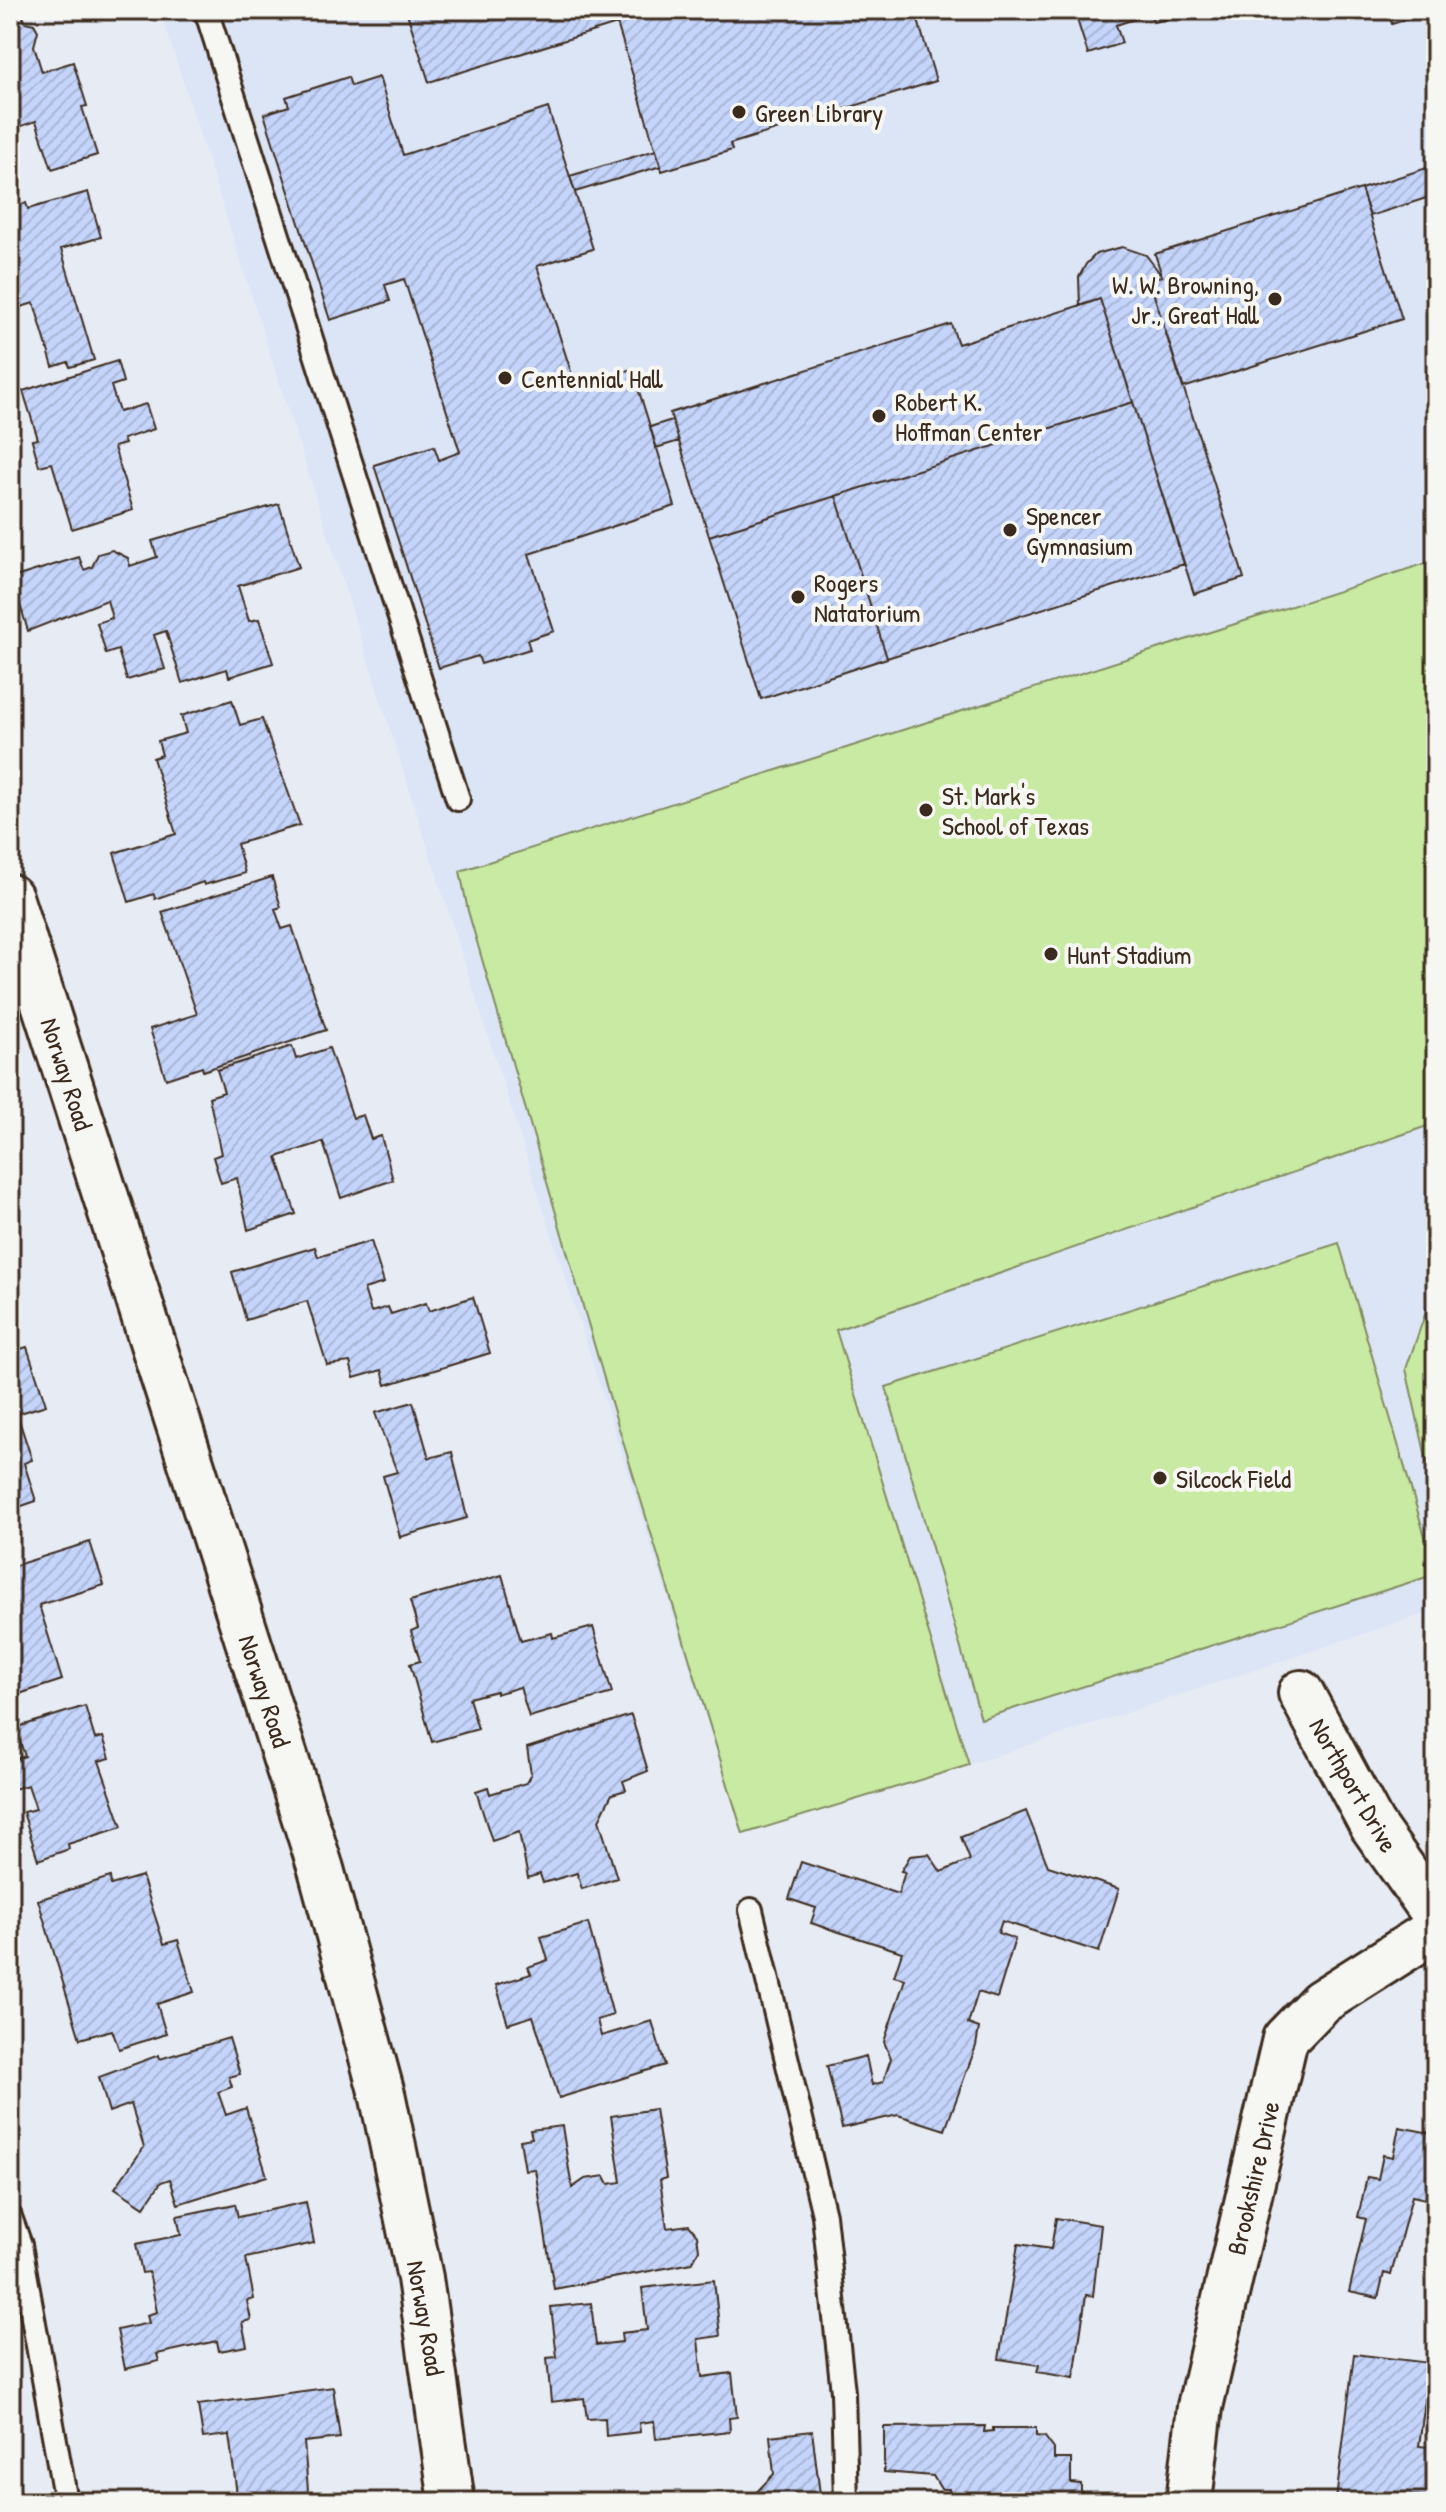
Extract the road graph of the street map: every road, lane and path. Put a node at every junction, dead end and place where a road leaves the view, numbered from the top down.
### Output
1 (206, 10) edge
2 (458, 799) dead end
3 (10, 897) edge
4 (1301, 1693) dead end
5 (751, 1910) dead end
6 (1436, 1916) edge
7 (1436, 1929) edge
8 (10, 2217) edge
9 (66, 2502) edge
10 (452, 2502) edge
11 (846, 2502) edge
12 (1189, 2502) edge

1 - 2 lane
3 - 10 street, Norway Road
4 - 6 street, Northport Drive
5 - 11 lane
7 - 12 street, Brookshire Drive
8 - 9 lane

